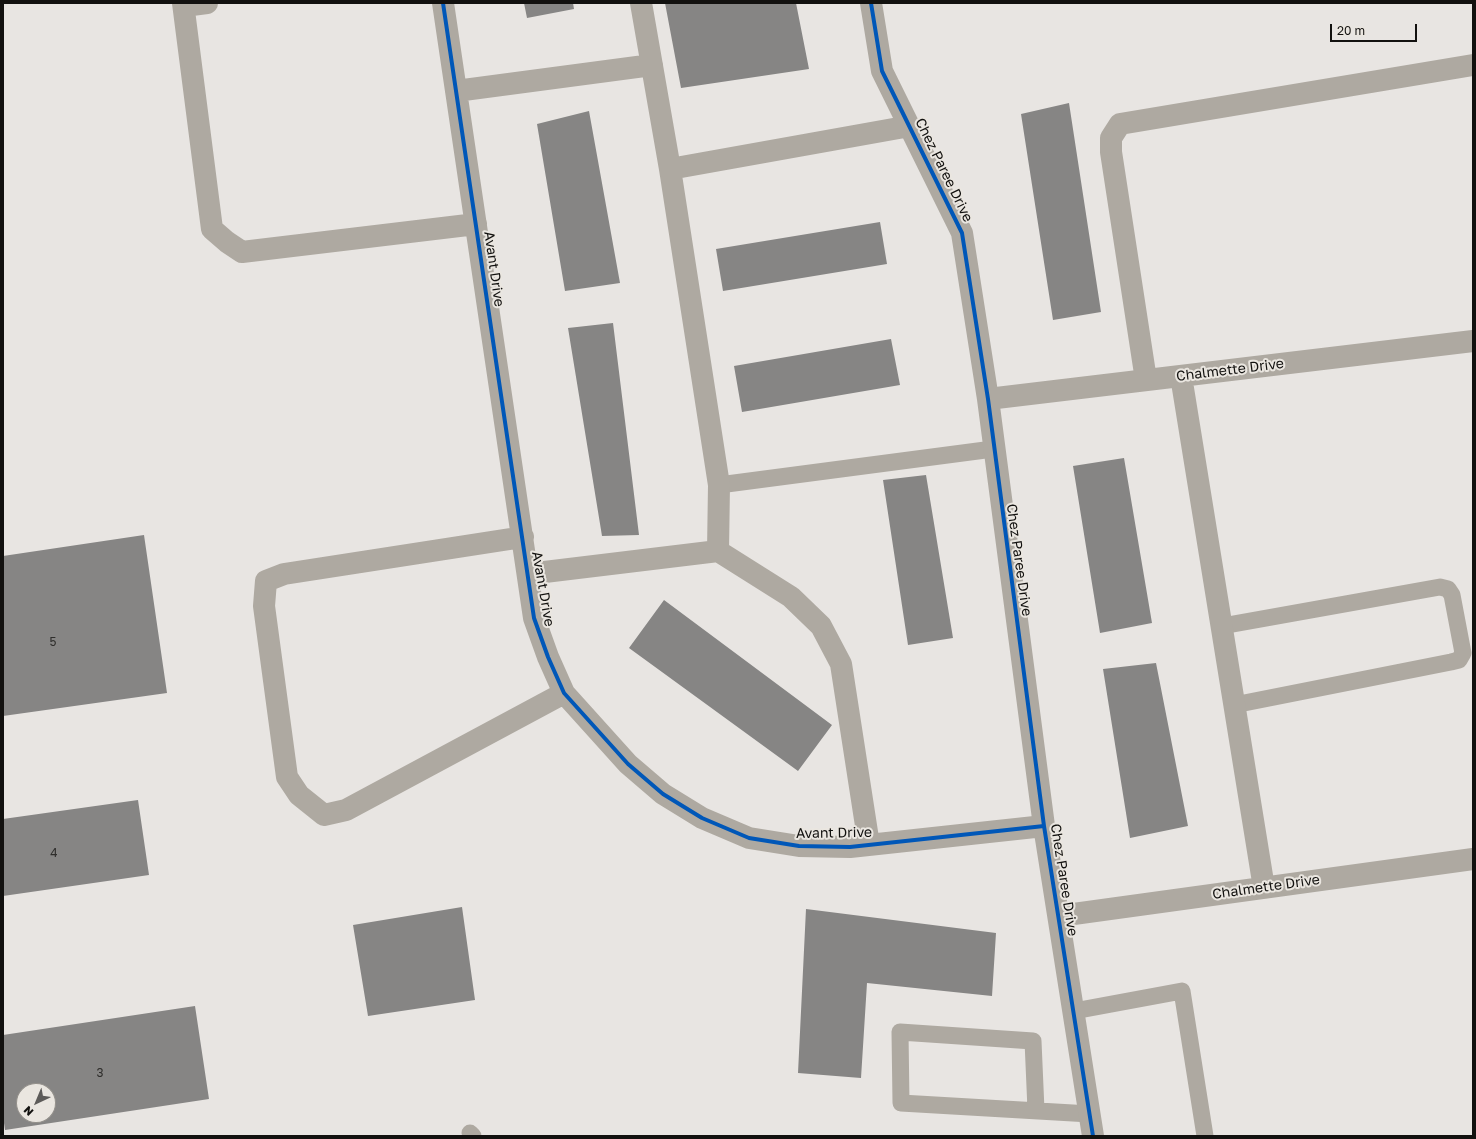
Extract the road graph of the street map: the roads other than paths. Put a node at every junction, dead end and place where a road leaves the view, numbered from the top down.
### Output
1 (207, 3) edge
2 (443, 3) edge
3 (641, 3) edge
4 (871, 3) edge
5 (184, 4) edge
6 (652, 65) junction
7 (1473, 65) edge
8 (456, 91) junction
9 (910, 126) junction
10 (670, 169) junction
11 (476, 224) junction
12 (1473, 341) edge
13 (1181, 376) junction
14 (1146, 380) junction
15 (988, 399) junction
16 (993, 449) junction
17 (719, 485) junction
18 (523, 537) junction
19 (718, 552) junction
20 (528, 574) junction
21 (1222, 626) junction
22 (564, 693) junction
23 (1234, 705) junction
24 (1044, 826) junction
25 (869, 845) junction
26 (1473, 859) edge
27 (1264, 888) junction
28 (1059, 916) junction
29 (1074, 1011) junction
30 (1036, 1110) junction
31 (1090, 1114) junction
32 (1093, 1136) edge
33 (1206, 1136) edge

1 - 5 street
2 - 8 street, Avant Drive
3 - 6 street
4 - 9 street, Chez Paree Drive
5 - 11 street
6 - 8 street
6 - 10 street
7 - 14 street
8 - 11 street, Avant Drive
9 - 10 street
9 - 15 street, Chez Paree Drive
10 - 17 street
11 - 18 street, Avant Drive
12 - 13 street, Chalmette Drive
13 - 14 street, Chalmette Drive
13 - 21 street
14 - 15 street, Chalmette Drive
15 - 16 street, Chez Paree Drive
16 - 17 lane
16 - 24 street, Chez Paree Drive
17 - 19 street
18 - 20 street, Avant Drive
18 - 22 street
19 - 20 street
19 - 25 street
20 - 22 street, Avant Drive
21 - 23 street
21 - 23 lane
22 - 25 street, Avant Drive
23 - 27 street
24 - 25 street, Avant Drive
24 - 28 street, Chez Paree Drive
26 - 27 street, Chalmette Drive
27 - 28 street, Chalmette Drive
28 - 29 street, Chez Paree Drive
29 - 31 street, Chez Paree Drive
29 - 33 lane
30 - 30 lane
30 - 31 lane
31 - 32 street, Chez Paree Drive

